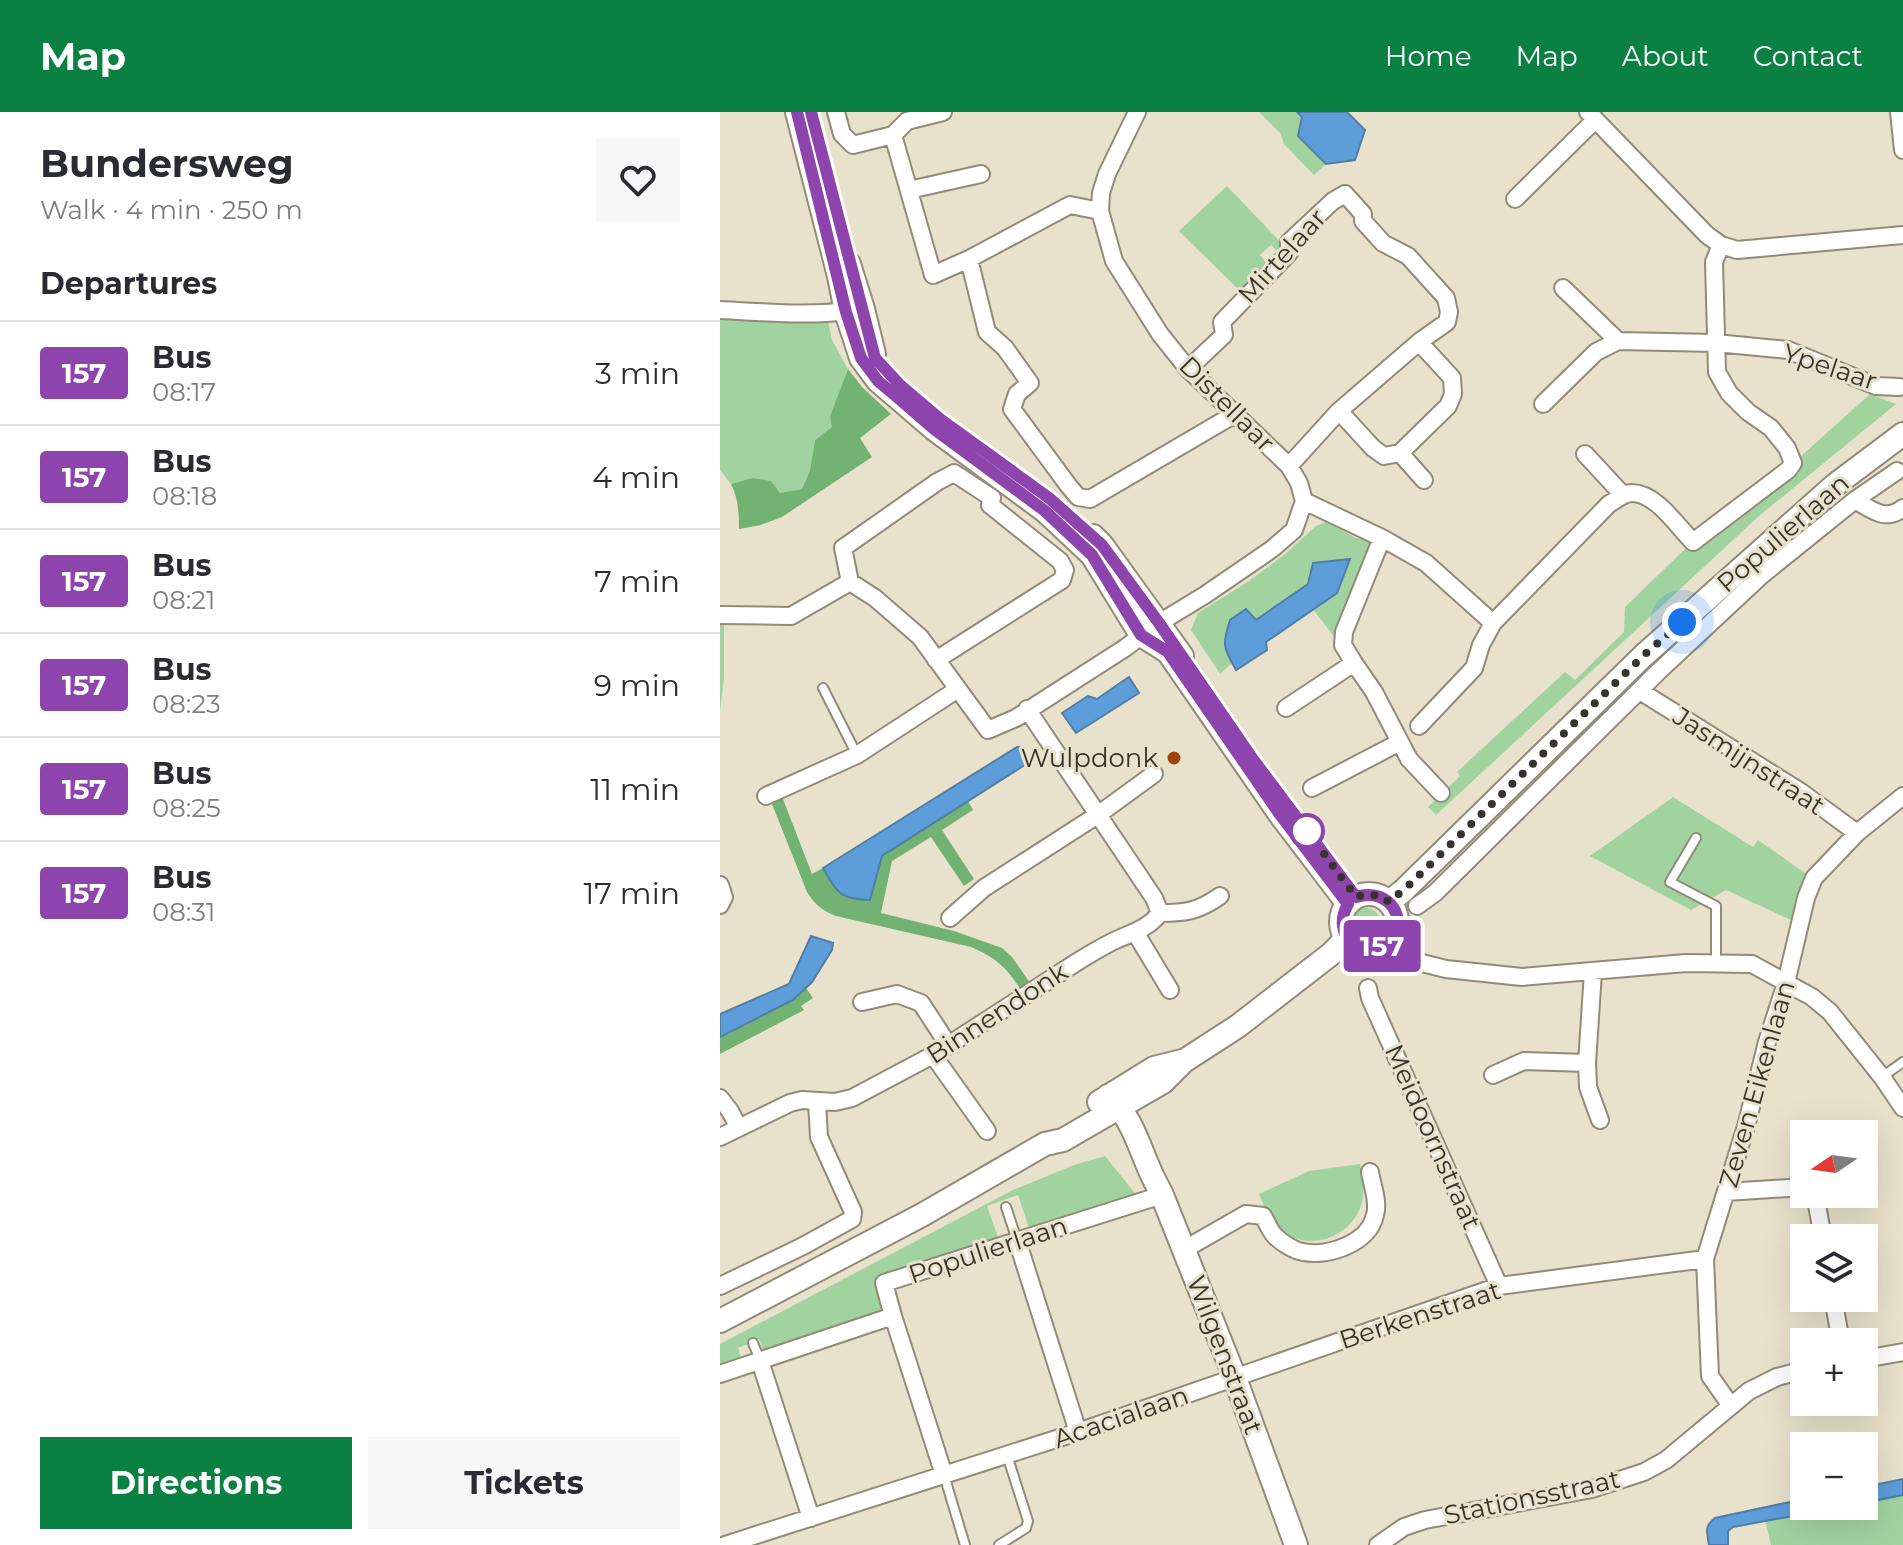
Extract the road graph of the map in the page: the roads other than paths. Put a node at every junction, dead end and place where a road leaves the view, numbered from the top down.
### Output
1 (797, 112) edge
2 (811, 112) edge
3 (836, 112) edge
4 (943, 112) edge
5 (1137, 112) edge
6 (1899, 112) edge
7 (1592, 116) edge
8 (893, 135) junction
9 (1903, 150) edge
10 (981, 174) dead end
11 (909, 190) junction
12 (1515, 199) dead end
13 (1100, 211) junction
14 (1903, 235) edge
15 (1721, 245) junction
16 (969, 259) junction
17 (1563, 288) dead end
18 (720, 310) edge
19 (855, 310) junction
20 (1618, 341) junction
21 (1419, 342) junction
22 (1716, 343) junction
23 (1188, 369) junction
24 (1899, 387) dead end
25 (1543, 404) dead end
26 (1339, 411) junction
27 (1235, 414) junction
28 (1903, 434) edge
29 (1400, 453) junction
30 (1585, 454) dead end
31 (1289, 466) junction
32 (1897, 471) dead end
33 (1424, 480) dead end
34 (1623, 495) junction
35 (1855, 500) junction
36 (1304, 501) junction
37 (1903, 508) edge
38 (1382, 538) junction
39 (850, 582) junction
40 (720, 615) edge
41 (1493, 623) junction
42 (1150, 629) junction
43 (936, 660) junction
44 (1354, 663) junction
45 (823, 688) dead end
46 (958, 689) junction
47 (1640, 691) junction
48 (1286, 708) dead end
49 (1027, 709) junction
50 (1419, 726) dead end
51 (1400, 742) junction
52 (857, 755) junction
53 (1154, 774) dead end
54 (1312, 788) dead end
55 (1441, 793) dead end
56 (766, 796) dead end
57 (1903, 796) edge
58 (1099, 814) junction
59 (1857, 833) junction
60 (1696, 838) dead end
61 (720, 885) edge
62 (1220, 896) dead end
63 (1352, 900) junction
64 (1389, 902) junction
65 (720, 905) edge
66 (1417, 906) dead end
67 (1160, 913) junction
68 (950, 918) dead end
69 (1135, 932) junction
70 (1347, 938) junction
71 (1388, 942) junction
72 (1716, 964) junction
73 (1593, 972) junction
74 (1786, 983) junction
75 (1368, 988) dead end
76 (1170, 990) dead end
77 (862, 1002) dead end
78 (949, 1046) junction
79 (933, 1055) junction
80 (1903, 1062) edge
81 (1587, 1063) junction
82 (1493, 1075) dead end
83 (1882, 1077) junction
84 (720, 1098) edge
85 (817, 1102) junction
86 (1113, 1105) junction
87 (1903, 1108) edge
88 (1600, 1120) dead end
89 (739, 1128) junction
90 (987, 1131) dead end
91 (720, 1137) edge
92 (1370, 1172) dead end
93 (1790, 1188) edge
94 (1726, 1192) junction
95 (1162, 1195) junction
96 (1006, 1207) dead end
97 (1017, 1240) junction
98 (1185, 1249) junction
99 (1705, 1259) junction
100 (720, 1286) edge
101 (1499, 1286) junction
102 (893, 1316) junction
103 (720, 1321) edge
104 (753, 1343) dead end
105 (1903, 1352) edge
106 (1878, 1356) edge
107 (760, 1361) junction
108 (720, 1374) edge
109 (1790, 1374) edge
110 (1235, 1378) junction
111 (1731, 1406) junction
112 (1078, 1432) junction
113 (1006, 1455) junction
114 (944, 1475) junction
115 (811, 1518) junction
116 (728, 1545) edge
117 (965, 1545) edge
118 (999, 1545) edge
119 (1296, 1545) edge
120 (1378, 1545) edge

1 - 19 street
2 - 19 street
3 - 8 street
4 - 8 street
5 - 13 street, Distellaar
6 - 9 street
7 - 12 street
7 - 15 street
8 - 11 street
10 - 11 street
11 - 16 street
13 - 16 street
13 - 23 street, Distellaar
14 - 15 street
15 - 22 street
16 - 27 street
17 - 20 street
18 - 19 street
19 - 42 street
20 - 22 street, Ypelaar
20 - 25 street
21 - 23 street, Mirtelaar
21 - 26 street, Mirtelaar
21 - 29 street
22 - 24 street, Ypelaar
22 - 34 street
23 - 27 street, Distellaar
26 - 29 street
26 - 31 street, Mirtelaar
27 - 31 street, Distellaar
28 - 64 street, Populierlaan
29 - 33 street
30 - 34 street
31 - 36 street, Distellaar
32 - 35 street, Populierlaan
34 - 41 street
35 - 37 street
35 - 47 street, Populierlaan
36 - 38 street
36 - 42 street
38 - 41 street
38 - 44 street
39 - 40 street
39 - 43 street
39 - 43 street
41 - 50 street
42 - 49 street
42 - 63 street
43 - 46 street
44 - 48 street
44 - 51 street
45 - 52 lane
46 - 49 street
46 - 52 street
47 - 59 street, Jasmijnstraat
47 - 66 street, Populierlaan
49 - 58 street
51 - 54 street
51 - 55 street
52 - 56 street
53 - 58 street
57 - 59 street, Zeven Eikenlaan
58 - 67 street
58 - 68 street
59 - 74 street, Zeven Eikenlaan
60 - 72 lane
61 - 65 street
62 - 67 street
63 - 64 street
63 - 70 street
64 - 71 street
67 - 69 street, Binnendonk
69 - 76 street
69 - 78 street, Binnendonk
70 - 71 street
70 - 86 street, Populierlaan
71 - 73 street
72 - 73 street
72 - 74 street
73 - 81 street
74 - 83 street
74 - 94 street, Zeven Eikenlaan
75 - 101 street, Meidoornstraat
77 - 78 street
78 - 79 street, Binnendonk
79 - 85 street, Binnendonk
79 - 90 street
80 - 83 lane
81 - 82 street
81 - 88 street
83 - 87 street
84 - 89 street
85 - 89 street, Binnendonk
85 - 100 street
86 - 95 street, Wilgenstraat
86 - 103 street, Populierlaan
89 - 91 street, Binnendonk
92 - 98 street
93 - 94 street
94 - 99 street, Zeven Eikenlaan
95 - 97 street, Populierlaan
95 - 98 street, Wilgenstraat
96 - 97 lane
97 - 102 street, Populierlaan
97 - 112 street
98 - 110 street, Wilgenstraat
99 - 101 street, Berkenstraat
99 - 111 street, Zeven Eikenlaan
101 - 110 street, Berkenstraat
102 - 107 street, Populierlaan
102 - 114 street
104 - 107 lane
105 - 106 street
107 - 108 street, Populierlaan
107 - 115 street
109 - 111 street, Stationsstraat
110 - 112 street, Acacialaan
110 - 119 street, Wilgenstraat
111 - 120 street, Stationsstraat
112 - 113 street, Acacialaan
113 - 114 street, Acacialaan
113 - 118 lane
114 - 115 street, Acacialaan
114 - 117 lane
115 - 116 street, Acacialaan

